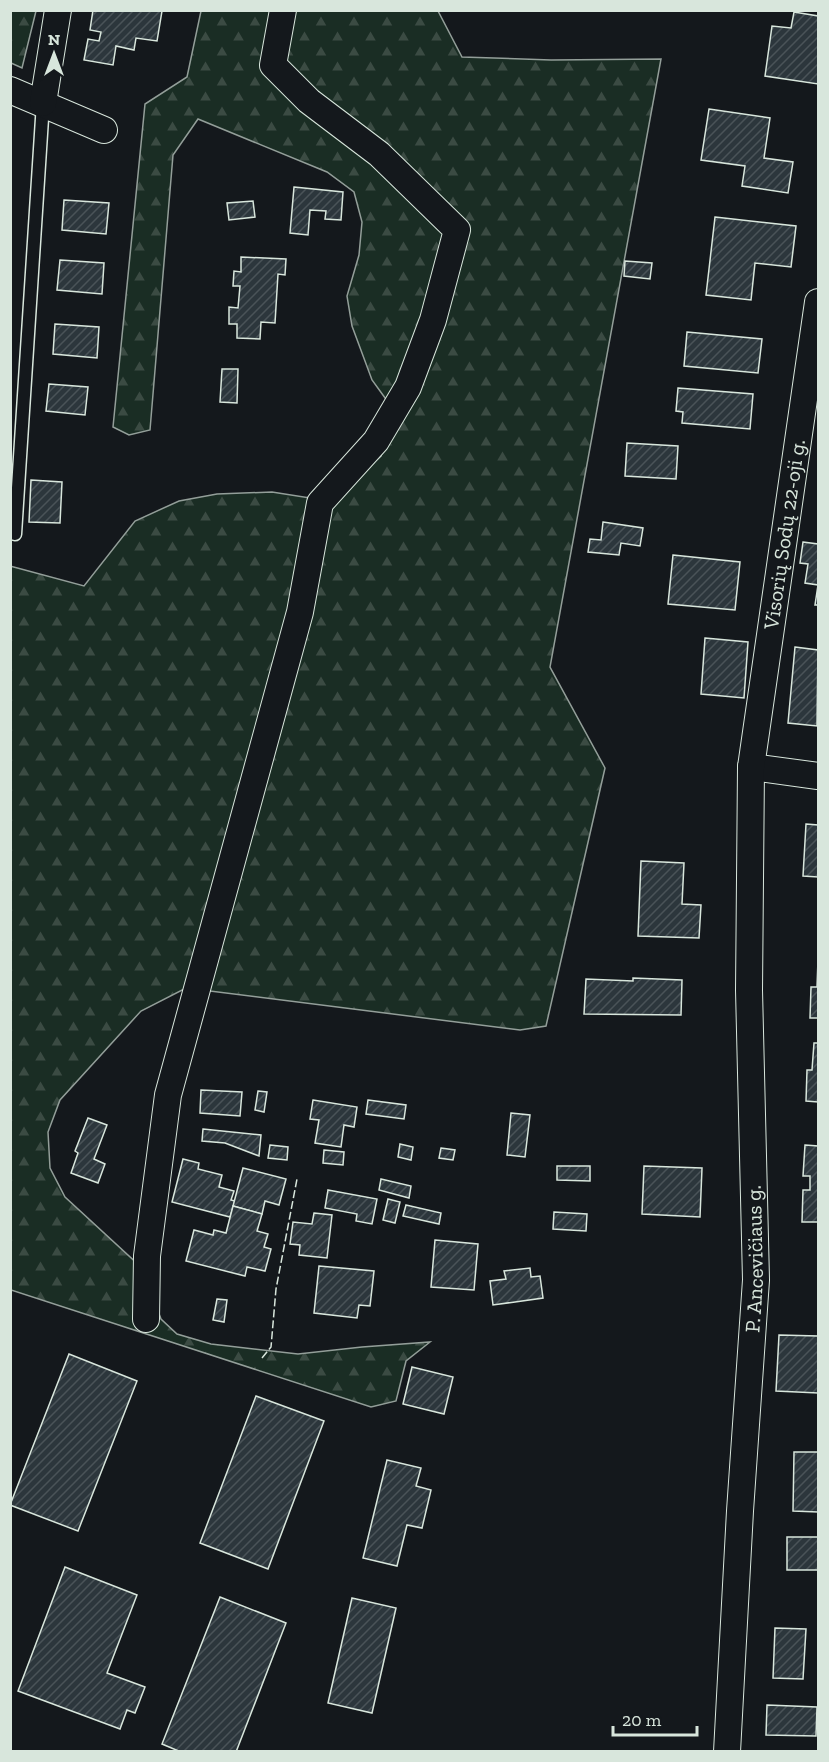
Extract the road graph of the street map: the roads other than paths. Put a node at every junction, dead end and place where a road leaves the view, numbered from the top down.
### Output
1 (58, 10) edge
2 (283, 10) edge
3 (10, 90) edge
4 (43, 103) junction
5 (104, 130) dead end
6 (819, 302) edge
7 (15, 534) dead end
8 (751, 767) junction
9 (819, 776) edge
10 (146, 1318) dead end
11 (728, 1752) edge

1 - 4 street
2 - 10 street
3 - 4 street
4 - 5 street
4 - 7 lane
6 - 8 street, Visorių Sodų 22-oji g.
8 - 9 street
8 - 11 street, P. Ancevičiaus g.

